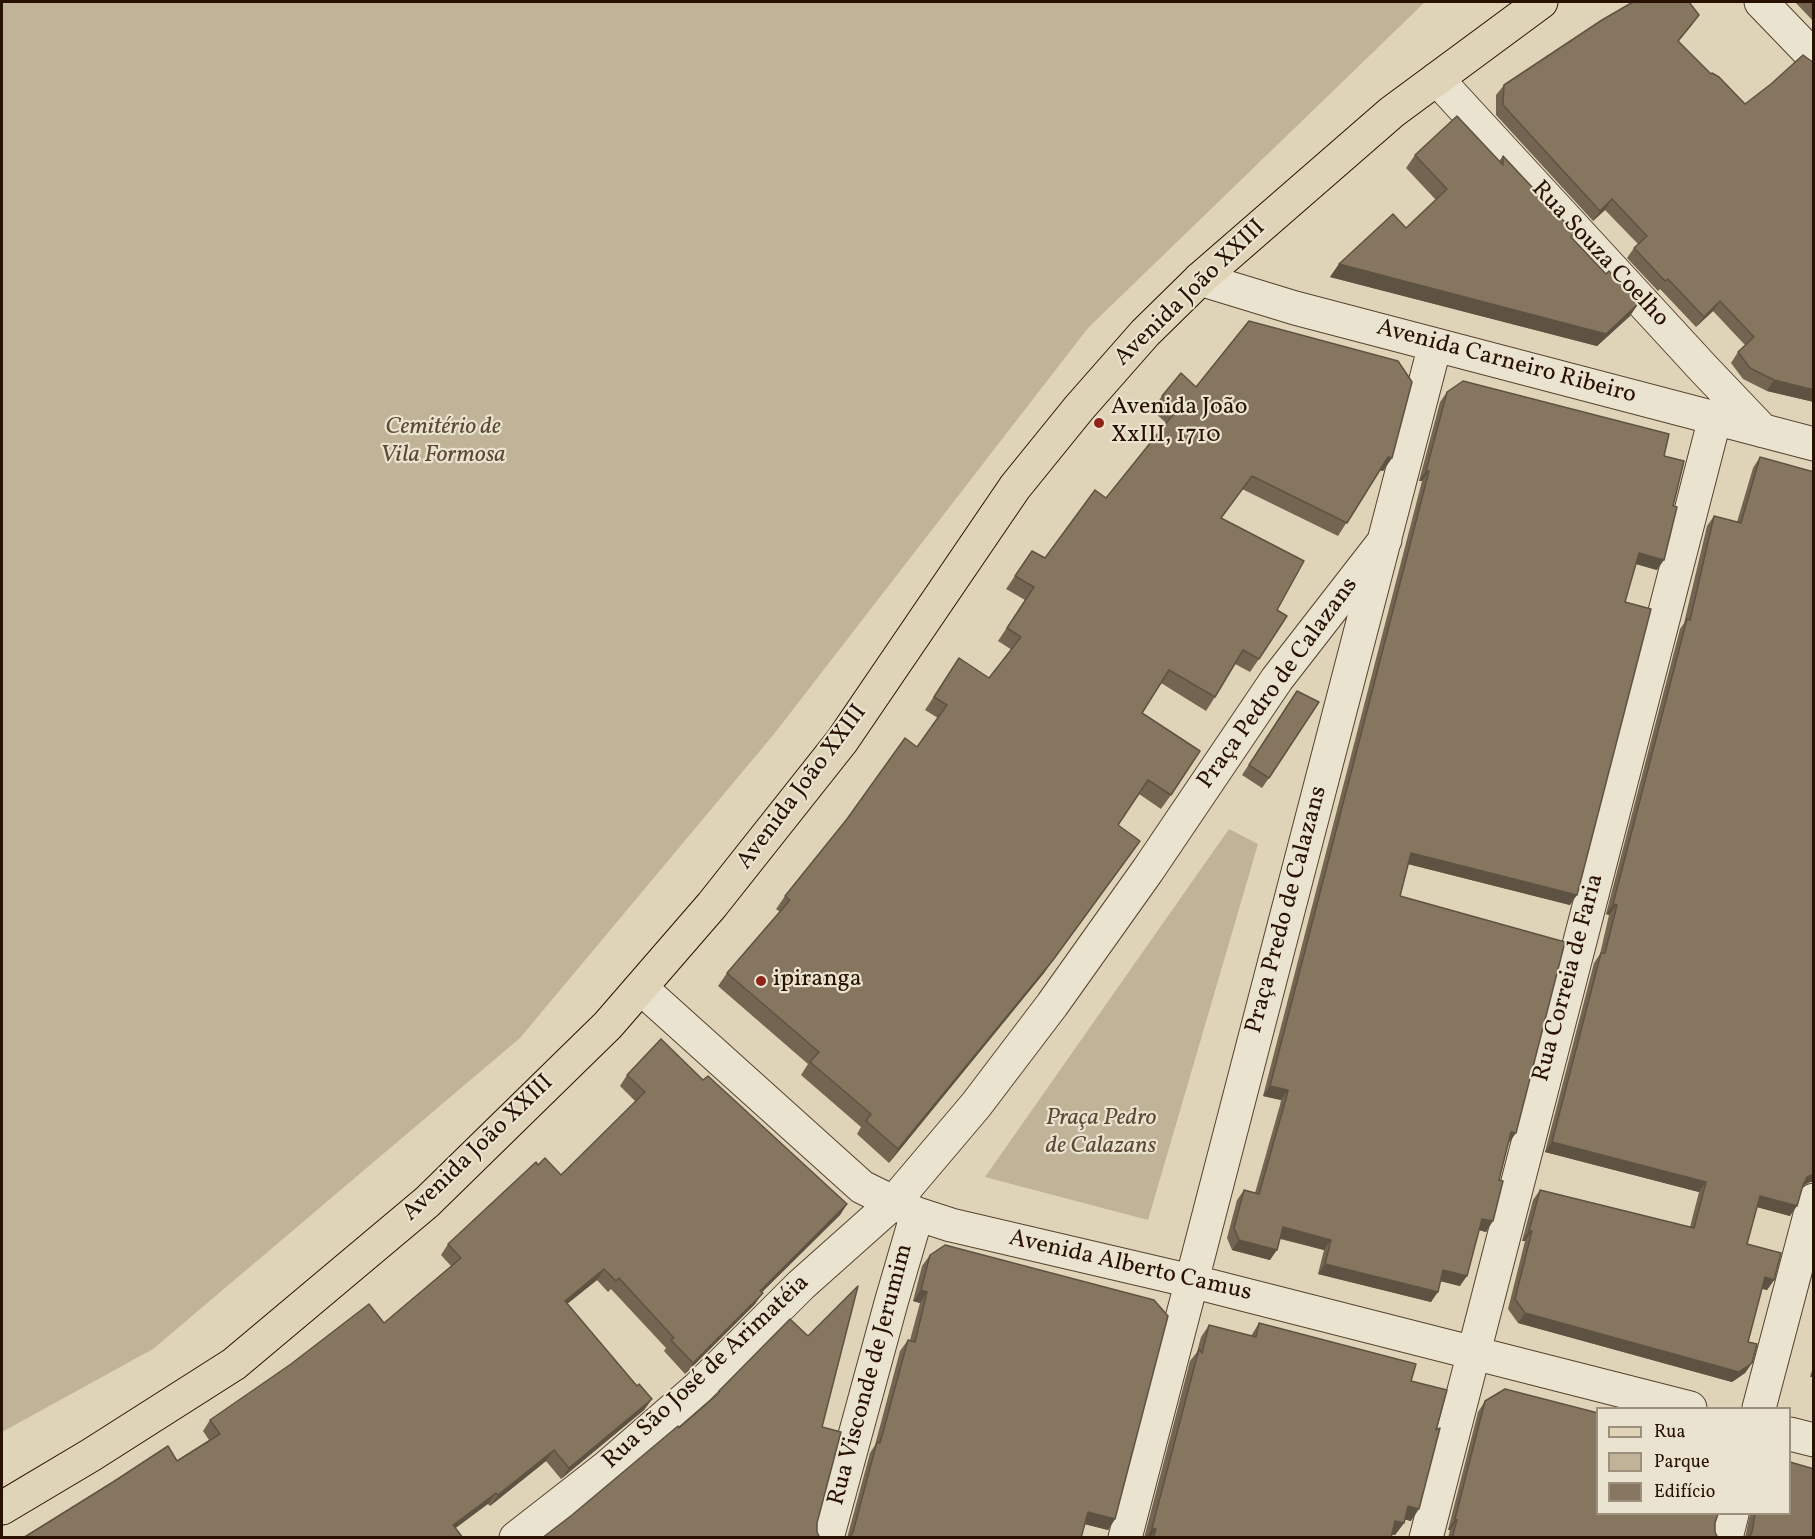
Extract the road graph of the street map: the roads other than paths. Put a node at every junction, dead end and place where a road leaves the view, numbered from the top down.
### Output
1 (1540, 2) edge
2 (1761, 2) edge
3 (1814, 57) edge
4 (1437, 79) junction
5 (1200, 279) junction
6 (1435, 345) junction
7 (1715, 418) junction
8 (1763, 431) junction
9 (1814, 444) edge
10 (1384, 540) junction
11 (641, 988) junction
12 (1814, 1200) edge
13 (905, 1208) junction
14 (1191, 1281) junction
15 (1472, 1352) junction
16 (1686, 1407) edge
17 (1759, 1407) edge
18 (1791, 1434) edge
19 (1814, 1440) edge
20 (2, 1508) edge
21 (1732, 1515) edge
22 (522, 1535) edge
23 (828, 1538) edge
24 (1125, 1538) edge
25 (1426, 1538) edge
26 (1726, 1538) edge

1 - 4 main road, Avenida João XXIII
2 - 3 street
4 - 5 main road, Avenida João XXIII
4 - 8 street, Rua Souza Coelho
5 - 6 street, Avenida Carneiro Ribeiro
5 - 11 main road, Avenida João XXIII
6 - 7 street, Avenida Carneiro Ribeiro
6 - 10 street, Praça Predo de Calazans
7 - 8 street, Avenida Carneiro Ribeiro
7 - 15 street, Rua Correia de Faria
8 - 9 street, Avenida Carneiro Ribeiro
10 - 13 street, Praça Pedro de Calazans
10 - 14 street, Praça Predo de Calazans
11 - 13 street, Avenida Alberto Camus
11 - 20 main road, Avenida João XXIII
12 - 17 street
13 - 14 street, Avenida Alberto Camus
13 - 22 street, Rua São José de Arimatéia
13 - 23 street, Rua Visconde de Jerumim
14 - 15 street, Avenida Alberto Camus
14 - 24 street, Praça Predo de Calazans
15 - 16 street, Avenida Alberto Camus
15 - 25 street, Rua Correia de Faria
18 - 19 street
21 - 26 street

